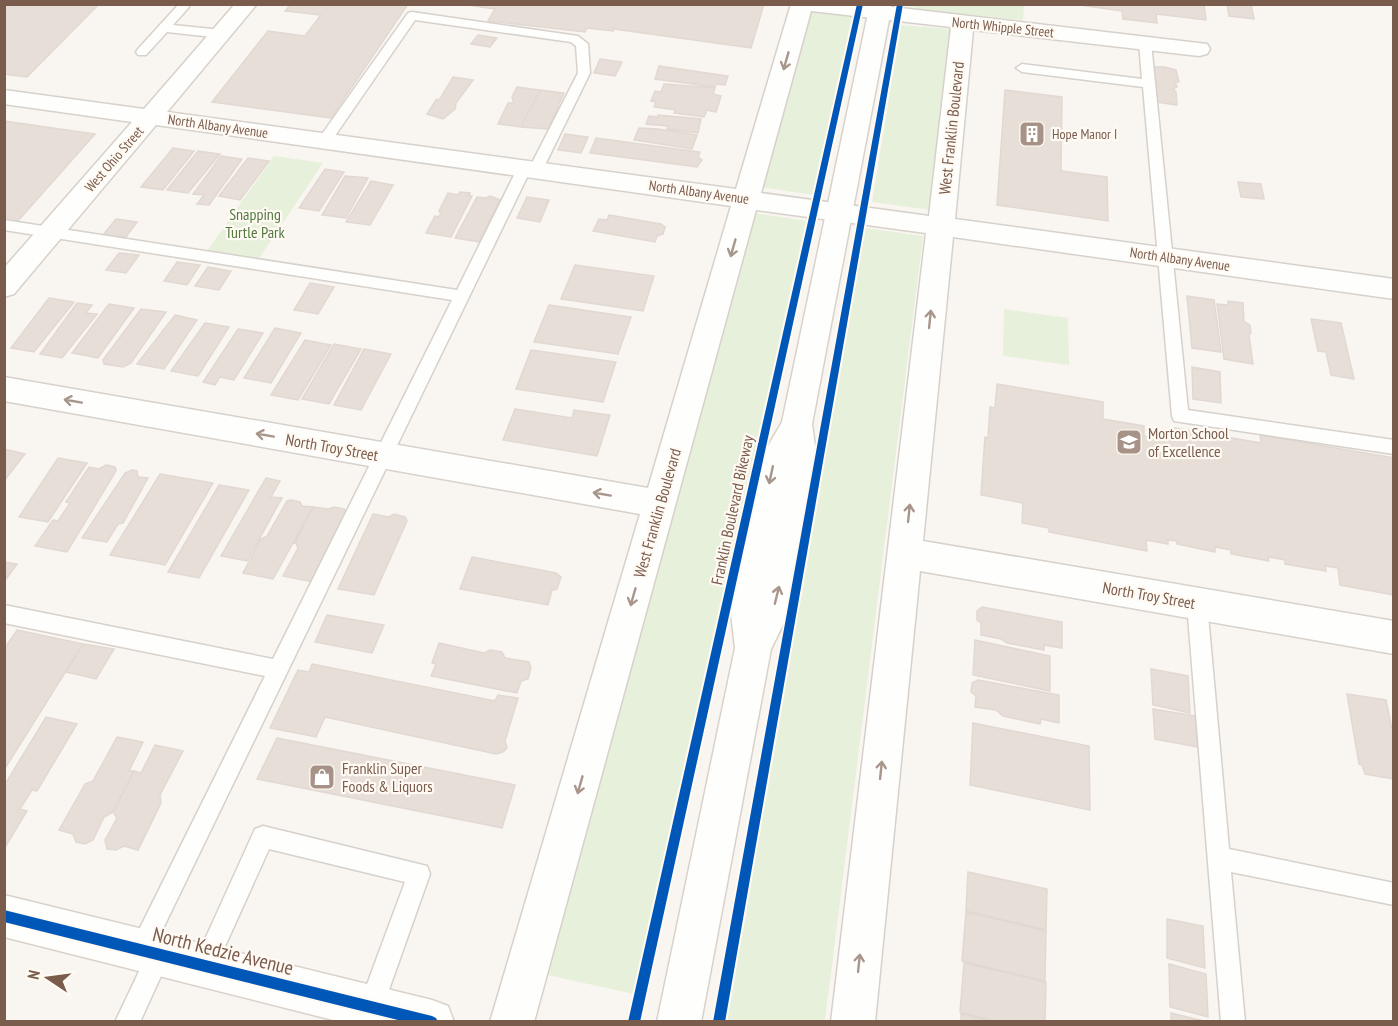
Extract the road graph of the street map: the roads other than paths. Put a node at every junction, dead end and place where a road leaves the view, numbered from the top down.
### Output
1 (247, 4) edge
2 (804, 4) edge
3 (183, 7) dead end
4 (880, 9) edge
5 (963, 22) junction
6 (164, 28) junction
7 (222, 34) junction
8 (1145, 43) junction
9 (1199, 49) dead end
10 (142, 52) dead end
11 (1022, 68) dead end
12 (1149, 84) junction
13 (4, 97) edge
14 (151, 117) junction
15 (325, 140) junction
16 (530, 168) junction
17 (747, 198) junction
18 (840, 212) junction
19 (4, 225) edge
20 (940, 226) junction
21 (51, 232) junction
22 (1166, 257) junction
23 (4, 286) edge
24 (1394, 289) edge
25 (462, 296) junction
26 (4, 389) edge
27 (1394, 447) edge
28 (384, 456) junction
29 (659, 504) junction
30 (904, 554) junction
31 (1197, 604) junction
32 (4, 614) edge
33 (1394, 638) edge
34 (279, 670) junction
35 (1219, 858) junction
36 (1394, 894) edge
37 (4, 916) edge
38 (150, 952) junction
39 (205, 965) junction
40 (371, 1006) junction
41 (127, 1022) edge
42 (432, 1022) edge
43 (512, 1022) edge
44 (680, 1022) edge
45 (853, 1022) edge
46 (1233, 1022) edge

1 - 7 street, West Ohio Street
2 - 4 street, North Whipple Street
2 -> 17 street, West Franklin Boulevard
3 - 6 lane
4 - 5 street, North Whipple Street
4 - 18 street
5 - 8 street, North Whipple Street
5 - 20 street, West Franklin Boulevard
6 - 7 lane
6 - 10 lane
7 - 14 street, West Ohio Street
8 - 9 street, North Whipple Street
8 - 12 lane
11 - 12 lane
12 - 22 lane
13 - 14 street, North Albany Avenue
14 - 15 street, North Albany Avenue
14 - 21 street, West Ohio Street
15 - 16 street, North Albany Avenue
15 - 16 lane
16 - 17 street, North Albany Avenue
16 - 25 lane
17 - 18 street, North Albany Avenue
17 -> 29 street, West Franklin Boulevard
18 - 20 street, North Albany Avenue
18 - 44 street
19 - 21 lane
20 - 22 street, North Albany Avenue
30 -> 20 street, West Franklin Boulevard
21 - 23 street, West Ohio Street
21 - 25 lane
22 - 24 street, North Albany Avenue
22 - 27 lane
25 - 28 lane
28 -> 26 street, North Troy Street
29 -> 28 street, North Troy Street
28 - 34 lane
29 -> 43 street, West Franklin Boulevard
30 - 31 street, North Troy Street
45 -> 30 street, West Franklin Boulevard
31 - 33 street, North Troy Street
31 - 35 lane
32 - 34 lane
34 - 38 lane
35 - 36 lane
35 - 46 lane
37 - 38 street, North Kedzie Avenue
38 - 39 street, North Kedzie Avenue
38 - 41 lane
39 - 40 street, North Kedzie Avenue
39 - 40 lane
40 - 42 street, North Kedzie Avenue

